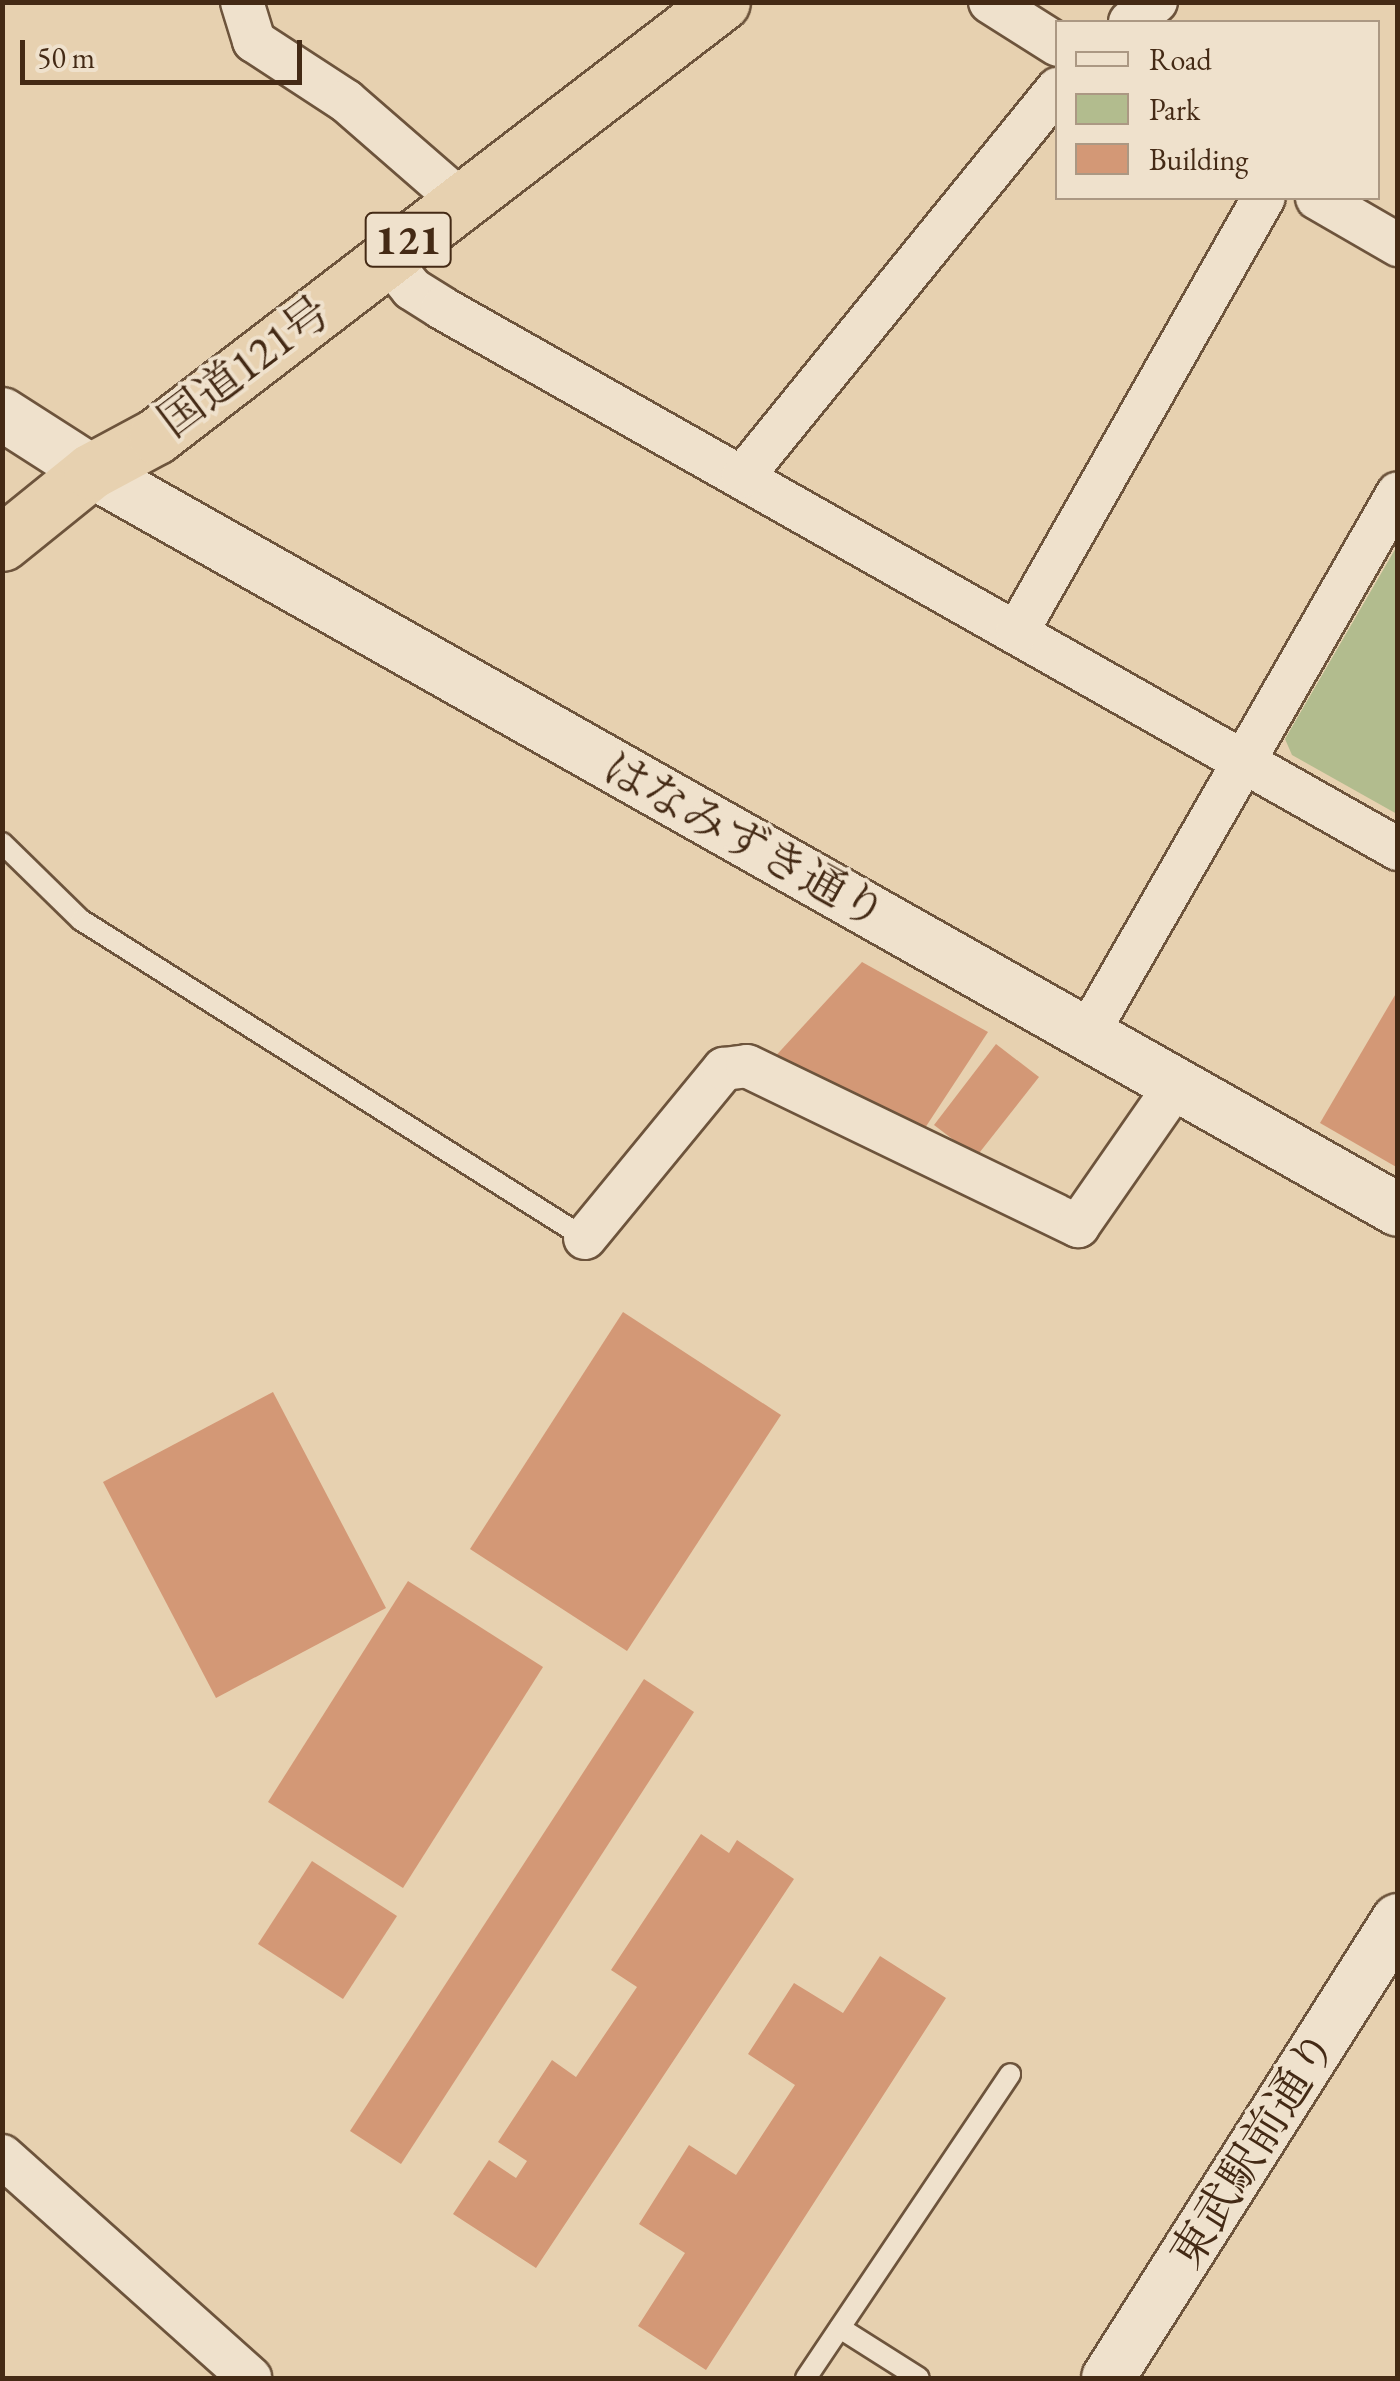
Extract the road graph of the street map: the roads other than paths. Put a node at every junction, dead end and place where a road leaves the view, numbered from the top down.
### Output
1 (242, 2) edge
2 (722, 2) edge
3 (990, 2) edge
4 (1156, 2) edge
5 (1133, 20) edge
6 (1055, 42) edge
7 (1055, 94) edge
8 (460, 200) junction
9 (1263, 200) edge
10 (1320, 200) edge
11 (1398, 245) edge
12 (386, 256) junction
13 (2, 414) edge
14 (92, 471) junction
15 (743, 476) junction
16 (1398, 493) edge
17 (2, 543) edge
18 (1017, 632) junction
19 (1246, 764) junction
20 (2, 843) edge
21 (1398, 849) edge
22 (1089, 1032) junction
23 (1178, 1082) junction
24 (1398, 1210) edge
25 (585, 1238) joint
26 (1398, 1920) edge
27 (1010, 2074) dead end
28 (2, 2156) edge
29 (840, 2328) junction
30 (250, 2378) edge
31 (806, 2378) edge
32 (919, 2378) edge
33 (1108, 2378) edge

1 - 8 street
2 - 8 highway, 国道121号 / 121
3 - 6 street
4 - 5 street
7 - 15 street
8 - 12 highway, 国道121号 / 121
9 - 18 street
10 - 11 street
12 - 14 highway, 国道121号 / 121
12 - 15 street
13 - 14 street, はなみずき通り
14 - 17 highway, 国道121号 / 121
14 - 22 street, はなみずき通り
15 - 18 street
16 - 19 street
18 - 19 street
19 - 21 street
19 - 22 street
20 - 25 lane
22 - 23 street, はなみずき通り
23 - 24 street, はなみずき通り
23 - 25 street
26 - 33 street, 東武駅前通り
27 - 29 lane
28 - 30 street
29 - 31 lane
29 - 32 lane

